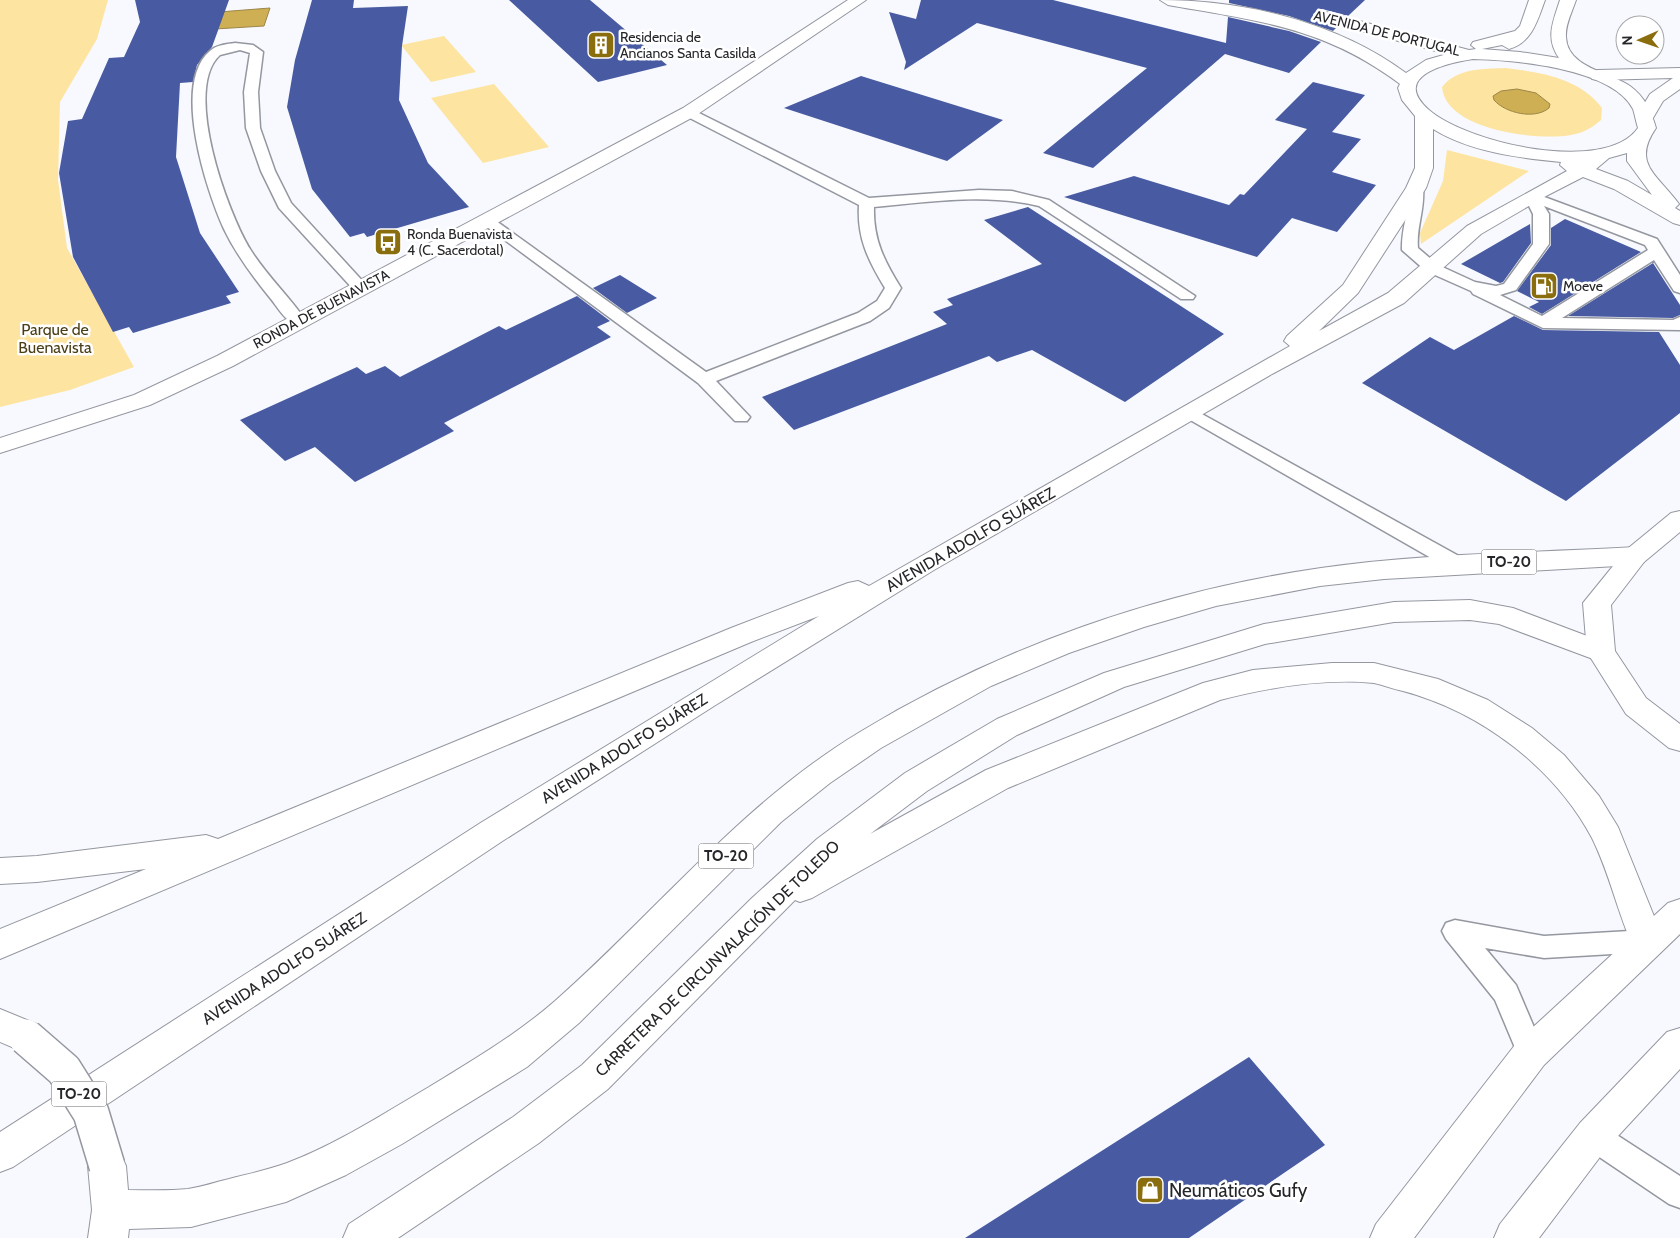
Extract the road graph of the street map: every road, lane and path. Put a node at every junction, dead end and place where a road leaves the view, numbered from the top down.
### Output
1 (858, 0) edge
2 (1168, 0) edge
3 (1242, 0) edge
4 (1537, 0) edge
5 (1568, 0) edge
6 (1523, 33) junction
7 (1429, 46) junction
8 (1480, 54) junction
9 (1575, 67) junction
10 (1680, 73) edge
11 (1598, 75) junction
12 (1680, 81) edge
13 (1408, 82) junction
14 (689, 112) junction
15 (1647, 114) junction
16 (1424, 115) junction
17 (1638, 140) junction
18 (1604, 153) junction
19 (1546, 156) junction
20 (1583, 170) junction
21 (1416, 188) junction
22 (1531, 196) junction
23 (867, 203) junction
24 (1680, 218) edge
25 (487, 221) junction
26 (1657, 251) junction
27 (1432, 268) junction
28 (1470, 286) junction
29 (360, 287) junction
30 (1680, 288) edge
31 (1187, 296) dead end
32 (298, 322) junction
33 (1680, 322) edge
34 (1543, 323) junction
35 (1264, 369) junction
36 (704, 379) junction
37 (1191, 413) junction
38 (741, 417) dead end
39 (0, 446) edge
40 (1680, 520) edge
41 (1635, 556) junction
42 (925, 564) junction
43 (1459, 565) junction
44 (1601, 652) junction
45 (1680, 740) edge
46 (240, 844) junction
47 (0, 871) edge
48 (764, 908) junction
49 (1680, 913) edge
50 (1647, 941) junction
51 (0, 944) edge
52 (13, 1031) edge
53 (1680, 1044) edge
54 (1531, 1053) junction
55 (1592, 1136) junction
56 (0, 1154) edge
57 (1680, 1193) edge
58 (109, 1224) edge
59 (363, 1238) edge
60 (1390, 1238) edge
61 (1514, 1238) edge

1 - 14 main road, RONDA DE BUENAVISTA
2 - 13 main road, AVENIDA DE PORTUGAL
3 - 7 main road, AVENIDA DE PORTUGAL
4 - 6 main road
5 - 9 main road
6 - 7 main road
6 - 8 main road
7 - 8 main road, AVENIDA DE PORTUGAL
8 - 9 main road
8 - 13 main road
9 - 11 main road
10 - 11 main road
11 - 15 main road
12 - 15 main road
13 - 16 main road
14 - 23 lane
14 - 25 main road, RONDA DE BUENAVISTA
15 - 17 main road
16 - 19 main road
16 - 21 main road, AVENIDA ADOLFO SUÁREZ
17 - 18 main road
17 - 24 main road
18 - 19 main road
18 - 20 main road, AVENIDA ADOLFO SUÁREZ
19 - 20 main road
20 - 22 main road, AVENIDA ADOLFO SUÁREZ
20 - 24 main road
21 - 27 lane
21 - 35 main road, AVENIDA ADOLFO SUÁREZ
22 - 26 lane
22 - 27 main road, AVENIDA ADOLFO SUÁREZ
22 - 28 lane
23 - 31 lane
23 - 36 lane
25 - 29 main road, RONDA DE BUENAVISTA
25 - 36 lane
26 - 30 lane
26 - 34 lane
27 - 28 lane
27 - 35 main road, AVENIDA ADOLFO SUÁREZ
28 - 34 lane
29 - 32 main road, RONDA DE BUENAVISTA
29 - 32 lane
32 - 39 main road, RONDA DE BUENAVISTA
33 - 34 lane
35 - 37 main road, AVENIDA ADOLFO SUÁREZ
36 - 38 lane
37 - 42 main road, AVENIDA ADOLFO SUÁREZ
37 - 43 lane
40 - 41 main road
41 - 43 main road, TO-20
41 - 44 main road
42 - 46 main road
42 - 56 main road, AVENIDA ADOLFO SUÁREZ
43 - 58 main road, TO-20
44 - 45 main road
44 - 48 main road, CARRETERA DE CIRCUNVALACIÓN DE TOLEDO
46 - 47 main road
46 - 51 main road
48 - 50 main road
48 - 59 main road, CARRETERA DE CIRCUNVALACIÓN DE TOLEDO
49 - 50 main road
50 - 54 main road
50 - 54 lane
52 - 58 main road, TO-20, bridge
53 - 55 main road
54 - 60 main road
55 - 57 lane
55 - 61 main road

